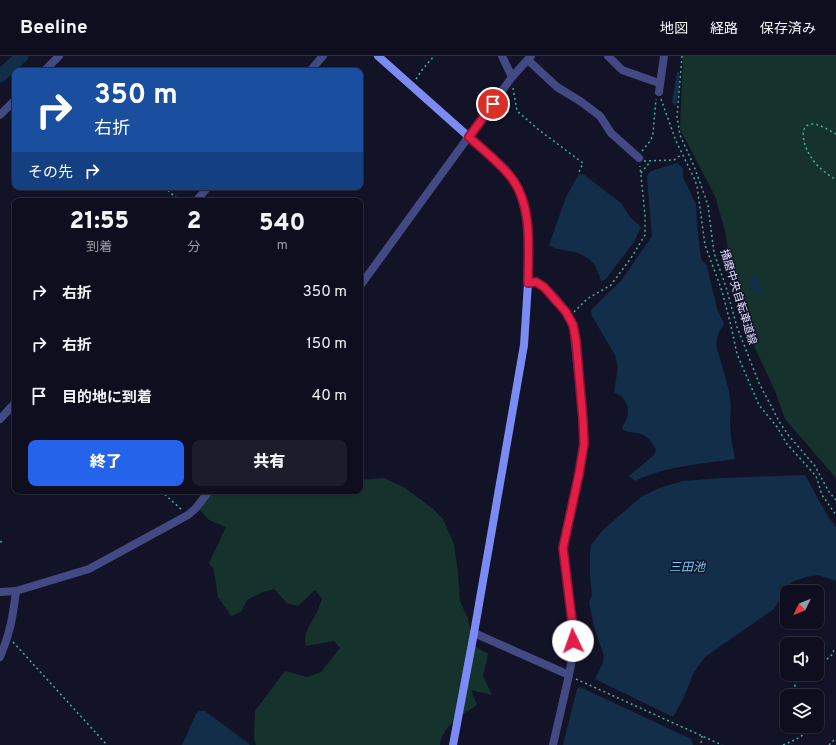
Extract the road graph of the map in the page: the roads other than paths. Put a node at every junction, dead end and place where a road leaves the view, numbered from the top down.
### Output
1 (59, 56) edge
2 (323, 56) edge
3 (378, 56) edge
4 (502, 56) edge
5 (608, 56) edge
6 (664, 56) edge
7 (530, 58) edge
8 (47, 68) edge
9 (313, 68) edge
10 (510, 80) junction
11 (659, 83) junction
12 (659, 92) road end
13 (12, 103) edge
14 (0, 115) edge
15 (469, 137) junction
16 (639, 158) road end
17 (205, 190) edge
18 (199, 198) edge
19 (363, 282) edge
20 (528, 283) junction
21 (12, 406) edge
22 (0, 419) edge
23 (207, 494) edge
24 (16, 591) junction
25 (0, 592) edge
26 (474, 633) junction
27 (0, 657) edge
28 (569, 675) junction
29 (453, 745) edge
30 (553, 745) edge

1 - 8 street
2 - 9 street
3 - 15 street
4 - 10 street
5 - 11 street
6 - 11 street
7 - 10 street
7 - 16 street
10 - 15 street
11 - 12 street
13 - 14 street
15 - 19 street
15 - 20 street
17 - 18 street
20 - 26 street
20 - 28 street
21 - 22 street
23 - 24 street
24 - 25 street
24 - 27 street
26 - 28 street
26 - 29 street
28 - 30 street

